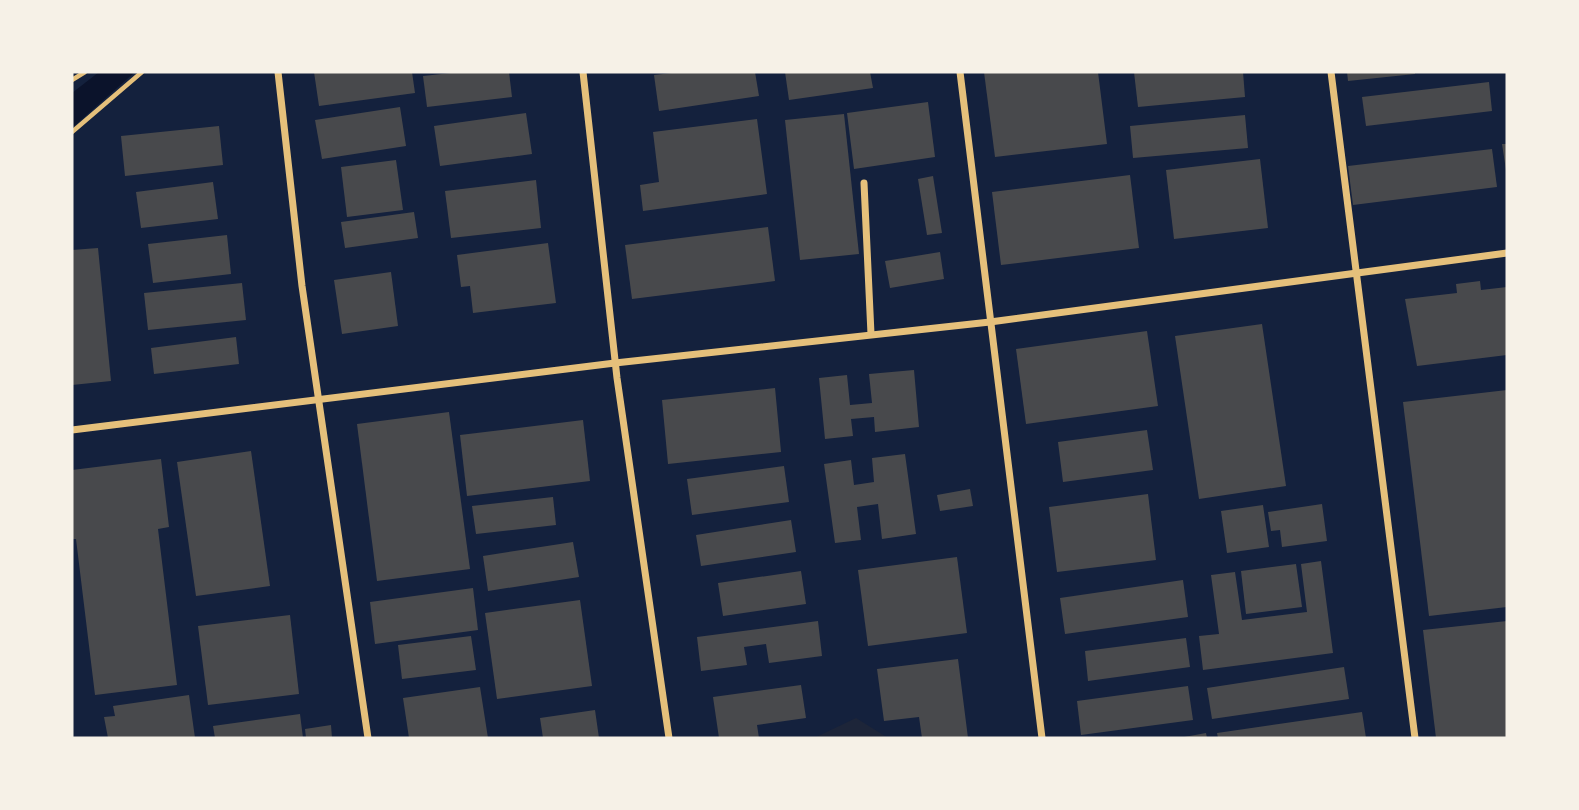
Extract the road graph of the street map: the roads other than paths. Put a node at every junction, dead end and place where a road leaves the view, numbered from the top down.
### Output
1 (278, 72) edge
2 (583, 72) edge
3 (960, 72) edge
4 (1331, 72) edge
5 (864, 183) dead end
6 (1507, 253) edge
7 (1357, 273) junction
8 (990, 322) junction
9 (871, 334) junction
10 (615, 363) junction
11 (319, 398) junction
12 (72, 430) edge
13 (368, 738) edge
14 (669, 738) edge
15 (1042, 738) edge
16 (1415, 738) edge

1 - 11 street
2 - 10 street
3 - 8 street
4 - 7 street
5 - 9 street
6 - 7 street
7 - 8 street
7 - 16 street
8 - 9 street
8 - 15 street
9 - 10 street
10 - 11 street
10 - 14 street
11 - 12 street
11 - 13 street

